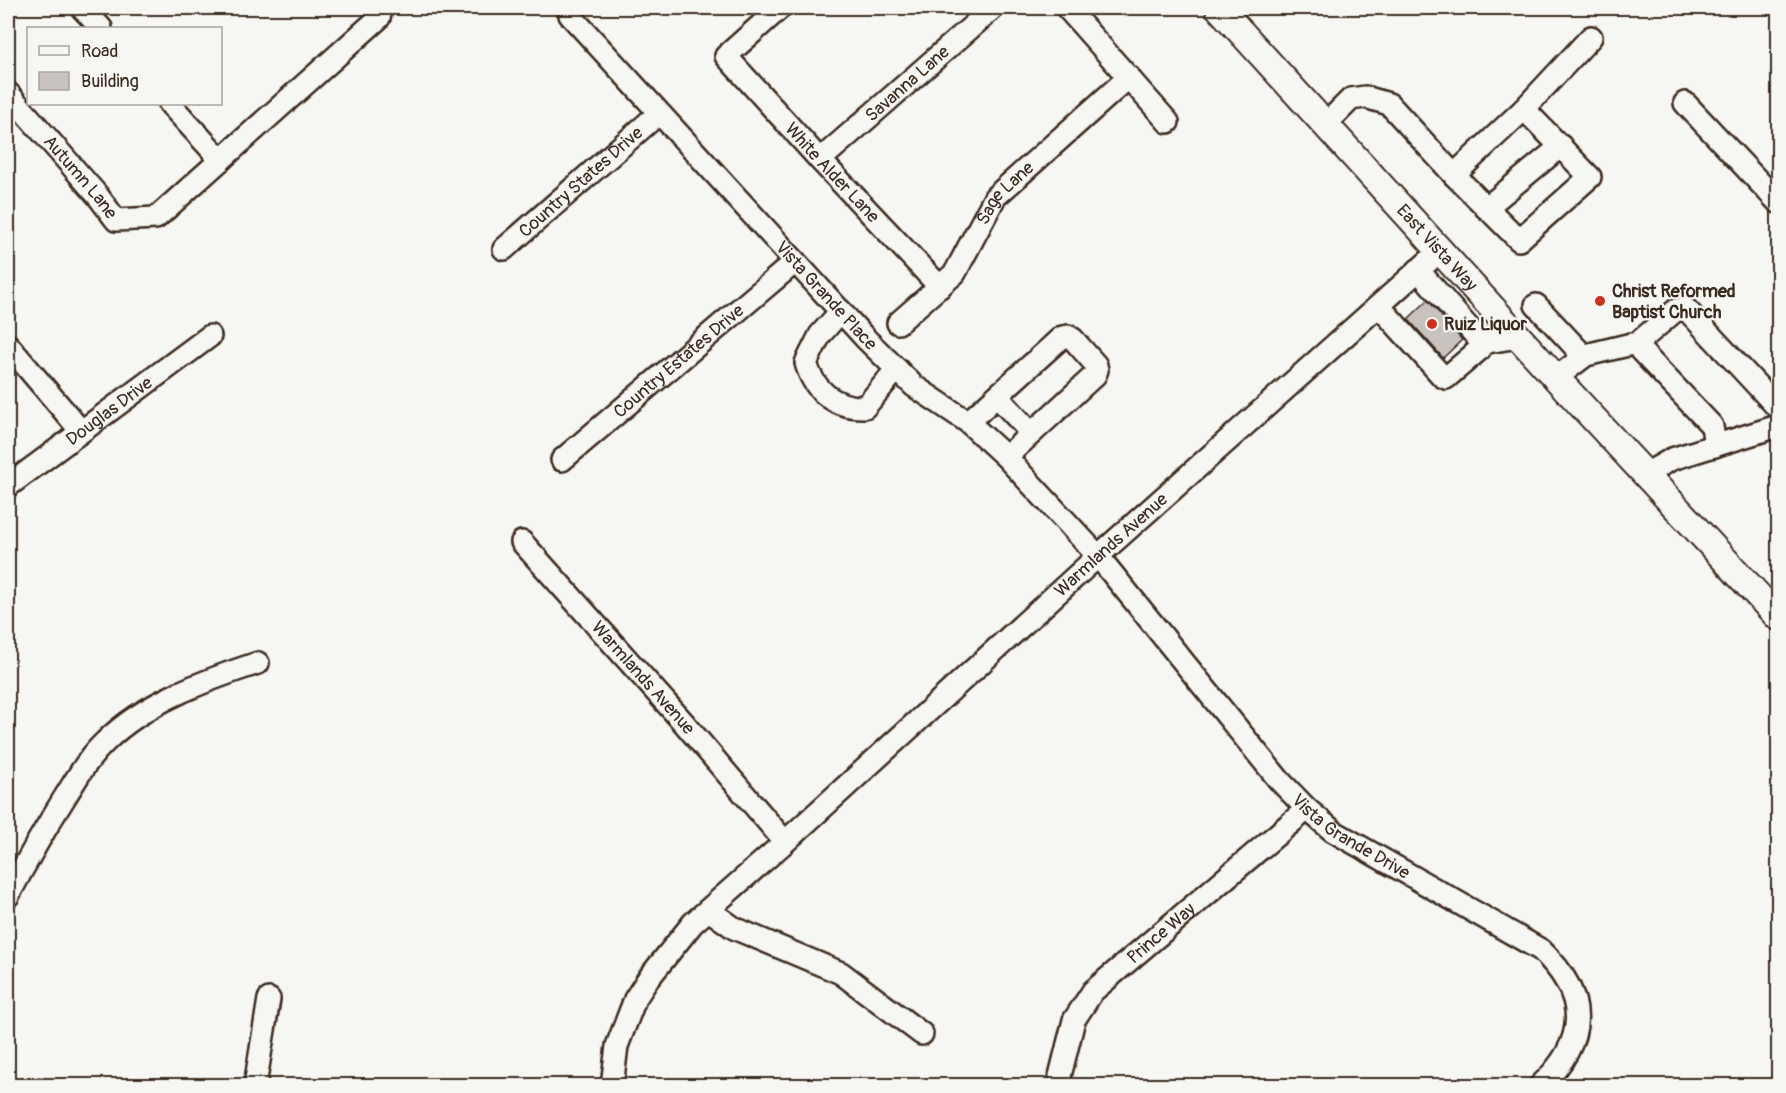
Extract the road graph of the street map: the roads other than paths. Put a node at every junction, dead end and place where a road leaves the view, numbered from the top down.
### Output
1 (82, 8) edge
2 (381, 8) edge
3 (780, 8) edge
4 (993, 8) edge
5 (1066, 8) edge
6 (1219, 8) edge
7 (570, 15) dead end
8 (100, 27) edge
9 (1591, 37) dead end
10 (1129, 77) junction
11 (8, 93) edge
12 (1685, 103) dead end
13 (171, 105) edge
14 (1524, 109) junction
15 (658, 114) junction
16 (1168, 122) dead end
17 (1326, 124) junction
18 (1561, 146) junction
19 (221, 160) junction
20 (820, 160) junction
21 (1454, 175) junction
22 (1779, 202) edge
23 (1486, 208) junction
24 (504, 249) dead end
25 (1440, 251) junction
26 (795, 262) junction
27 (1418, 270) junction
28 (940, 287) junction
29 (1536, 305) dead end
30 (1378, 306) junction
31 (841, 312) junction
32 (898, 323) dead end
33 (210, 336) dead end
34 (1518, 337) junction
35 (1482, 344) junction
36 (8, 345) edge
37 (1639, 346) junction
38 (1581, 357) junction
39 (897, 369) junction
40 (1556, 378) junction
41 (997, 396) junction
42 (1779, 408) edge
43 (968, 422) junction
44 (1779, 426) edge
45 (81, 431) junction
46 (1031, 433) junction
47 (1715, 446) junction
48 (1006, 458) junction
49 (562, 460) dead end
50 (1644, 475) junction
51 (8, 486) edge
52 (522, 542) dead end
53 (1098, 556) junction
54 (1779, 617) edge
55 (258, 663) dead end
56 (1307, 809) junction
57 (785, 842) junction
58 (8, 896) edge
59 (709, 909) junction
60 (269, 999) dead end
61 (922, 1034) dead end
62 (255, 1086) edge
63 (612, 1086) edge
64 (1062, 1086) edge
65 (1540, 1086) edge

1 - 8 street
2 - 19 street, Autumn Lane
3 - 20 street, White Alder Lane
4 - 20 street, Savanna Lane
5 - 10 street
6 - 17 main road, East Vista Way
7 - 15 street, Vista Grande Place
9 - 14 street
10 - 16 street
10 - 28 street, Sage Lane
11 - 19 street, Autumn Lane
12 - 22 street
13 - 19 street
14 - 18 street
14 - 21 street
15 - 24 street, Country States Drive
15 - 26 street, Vista Grande Place
17 - 21 street
17 - 25 main road, East Vista Way
18 - 23 street
18 - 23 street
20 - 28 street, White Alder Lane
21 - 23 street
25 - 27 street, Warmlands Avenue
25 - 34 main road, East Vista Way
26 - 31 street, Vista Grande Place
26 - 49 street, Country Estates Drive
27 - 30 street, Warmlands Avenue
27 - 35 street
28 - 32 street, Sage Lane
29 - 38 street
30 - 35 street
30 - 53 street, Warmlands Avenue
31 - 39 street, Vista Grande Place
31 - 39 street
33 - 45 street, Douglas Drive
34 - 35 street
34 - 40 main road, East Vista Way
36 - 45 street
37 - 38 street
37 - 42 street
37 - 47 street
38 - 40 street
39 - 43 street, Vista Grande Place
40 - 50 main road, East Vista Way
41 - 43 street
41 - 46 street
41 - 46 street
43 - 48 street, Vista Grande Place
44 - 47 street
45 - 51 street, Douglas Drive
46 - 48 street
47 - 50 street
48 - 53 street, Vista Grande Place
50 - 54 main road, East Vista Way
52 - 57 street, Warmlands Avenue
53 - 56 street, Vista Grande Drive
53 - 57 street, Warmlands Avenue
55 - 58 street
56 - 64 street, Prince Way
56 - 65 street, Vista Grande Drive
57 - 59 street, Warmlands Avenue
59 - 61 street
59 - 63 street, Warmlands Avenue
60 - 62 street

